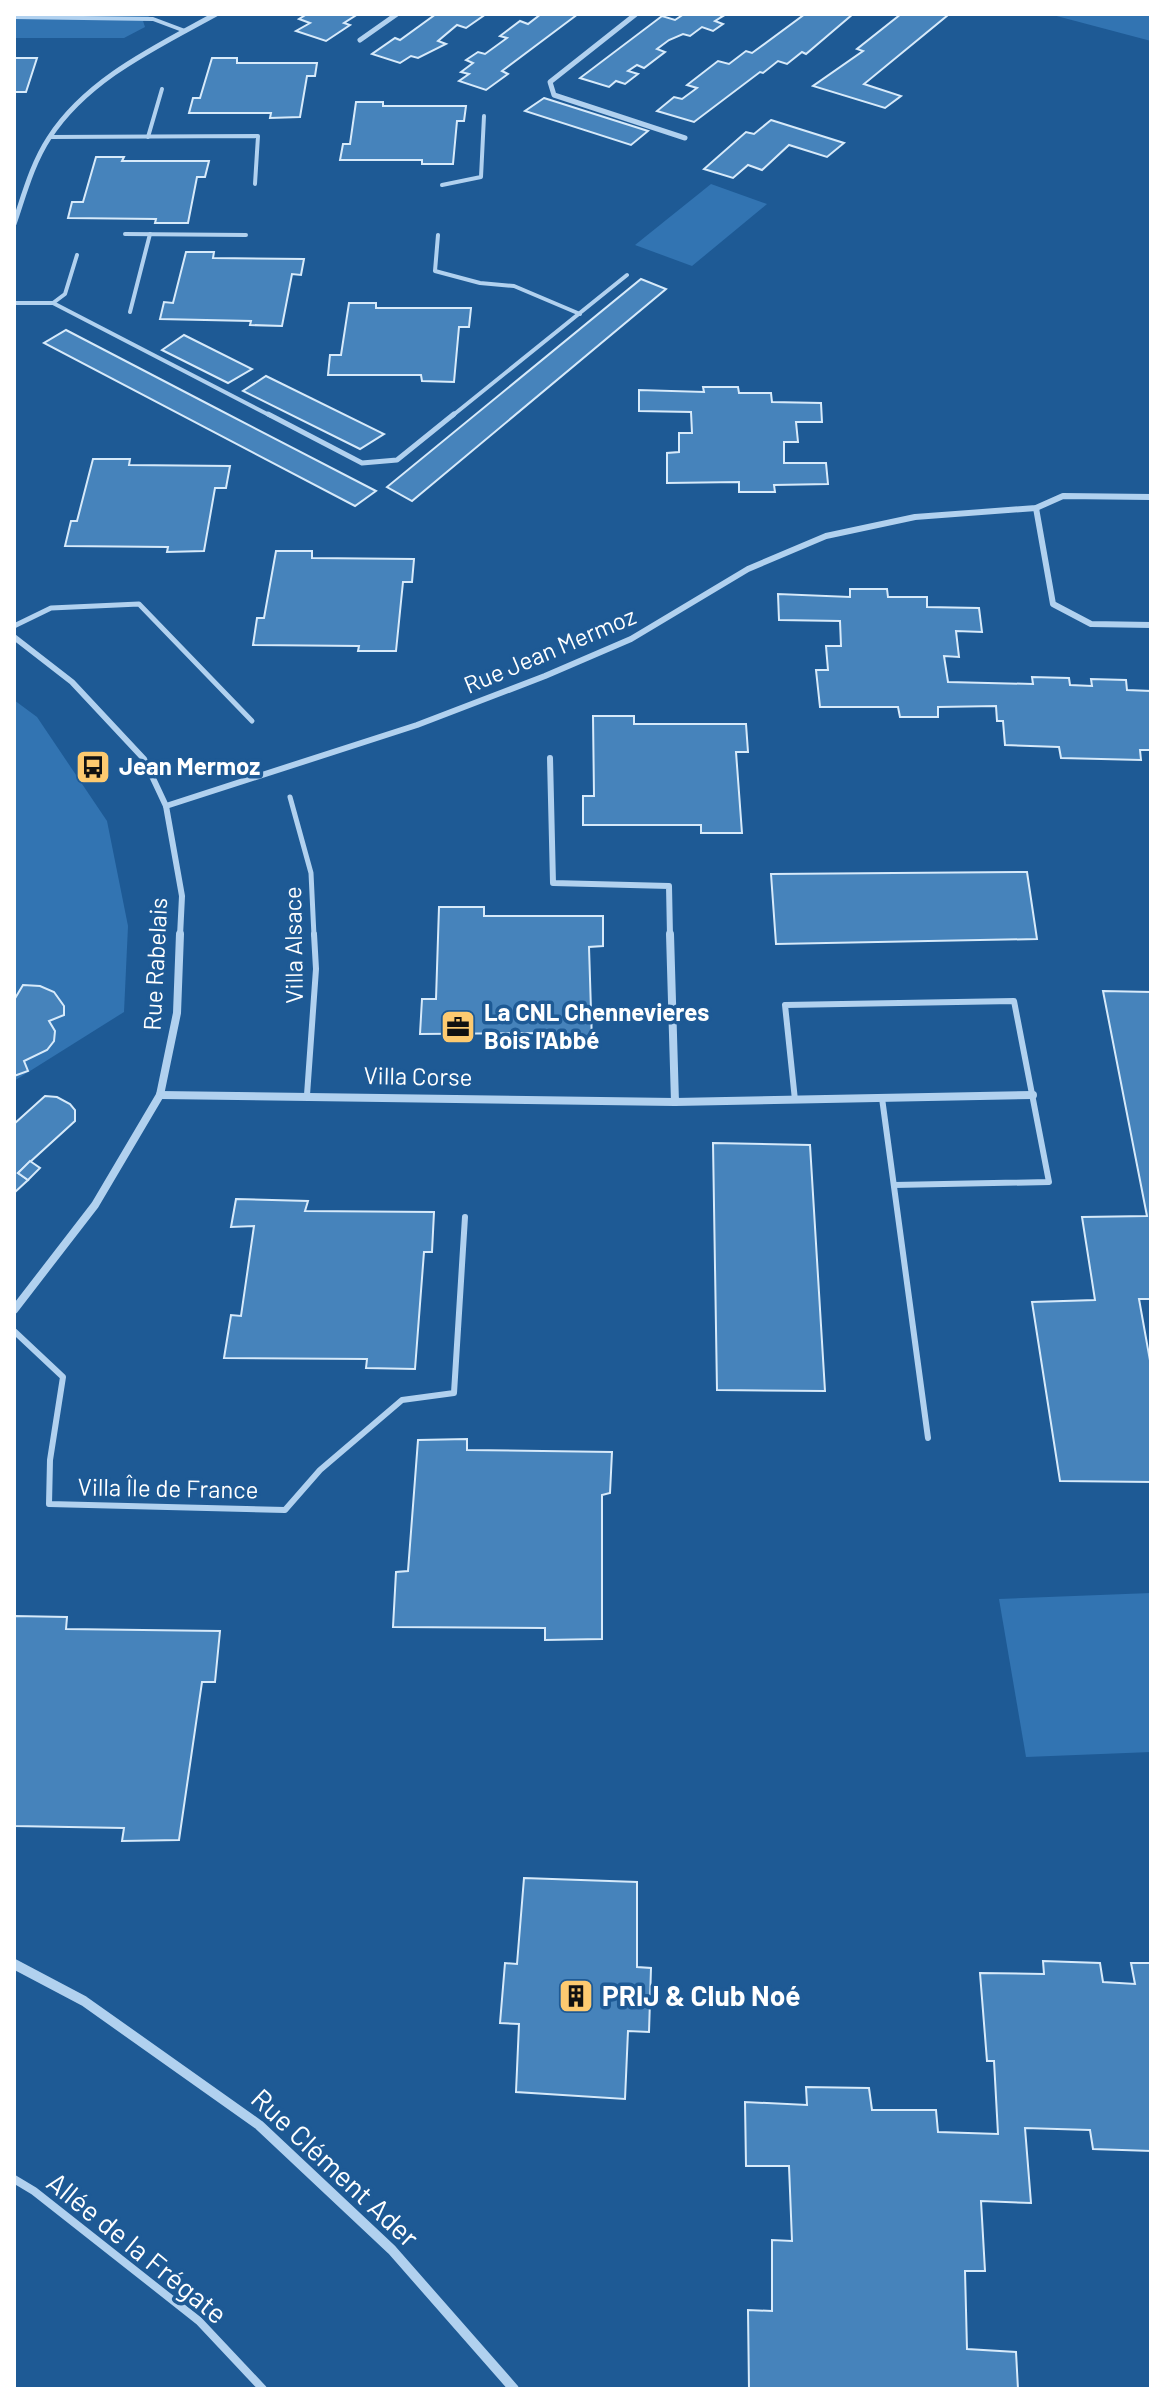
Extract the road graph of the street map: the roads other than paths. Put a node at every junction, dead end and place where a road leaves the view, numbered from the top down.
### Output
1 (216, 14) edge
2 (397, 14) edge
3 (636, 14) edge
4 (14, 17) edge
5 (185, 31) junction
6 (360, 40) dead end
7 (162, 89) dead end
8 (484, 116) dead end
9 (50, 137) junction
10 (148, 137) junction
11 (685, 138) dead end
12 (255, 184) dead end
13 (442, 185) dead end
14 (14, 224) edge
15 (125, 234) dead end
16 (150, 234) junction
17 (246, 235) dead end
18 (438, 235) dead end
19 (77, 255) dead end
20 (627, 275) dead end
21 (14, 303) edge
22 (53, 303) junction
23 (130, 312) dead end
24 (580, 314) junction
25 (1151, 497) edge
26 (1036, 508) junction
27 (1151, 625) edge
28 (14, 626) edge
29 (14, 637) edge
30 (252, 721) dead end
31 (550, 758) dead end
32 (290, 797) dead end
33 (166, 806) junction
34 (160, 1095) junction
35 (307, 1095) junction
36 (1033, 1095) junction
37 (882, 1098) junction
38 (795, 1100) junction
39 (675, 1102) junction
40 (894, 1185) junction
41 (465, 1217) dead end
42 (14, 1310) edge
43 (14, 1331) edge
44 (928, 1438) dead end
45 (14, 1964) edge
46 (14, 2179) edge
47 (263, 2389) edge
48 (514, 2389) edge

1 - 5 street
2 - 6 street
3 - 11 street
4 - 5 lane
5 - 9 street
7 - 10 lane
8 - 13 lane
9 - 10 lane
9 - 14 street
10 - 12 lane
15 - 16 lane
16 - 17 lane
16 - 23 lane
18 - 24 lane
19 - 22 lane
20 - 24 lane
21 - 22 lane
22 - 24 lane
25 - 26 street, Rue Jean Mermoz
26 - 27 street
26 - 33 street, Rue Jean Mermoz
28 - 30 lane
29 - 33 street, Rue Rabelais
31 - 39 street
32 - 35 lane, Villa Alsace
33 - 34 street, Rue Rabelais
34 - 35 street, Villa Corse
34 - 42 street, Rue Rabelais
35 - 39 street, Villa Corse
36 - 37 street, Villa Corse
36 - 38 lane
36 - 40 lane
37 - 38 street, Villa Corse
37 - 40 lane
38 - 39 street, Villa Corse
40 - 44 lane
41 - 43 lane, Villa Île de France
45 - 48 street, Rue Clément Ader
46 - 47 lane, Allée de la Frégate

